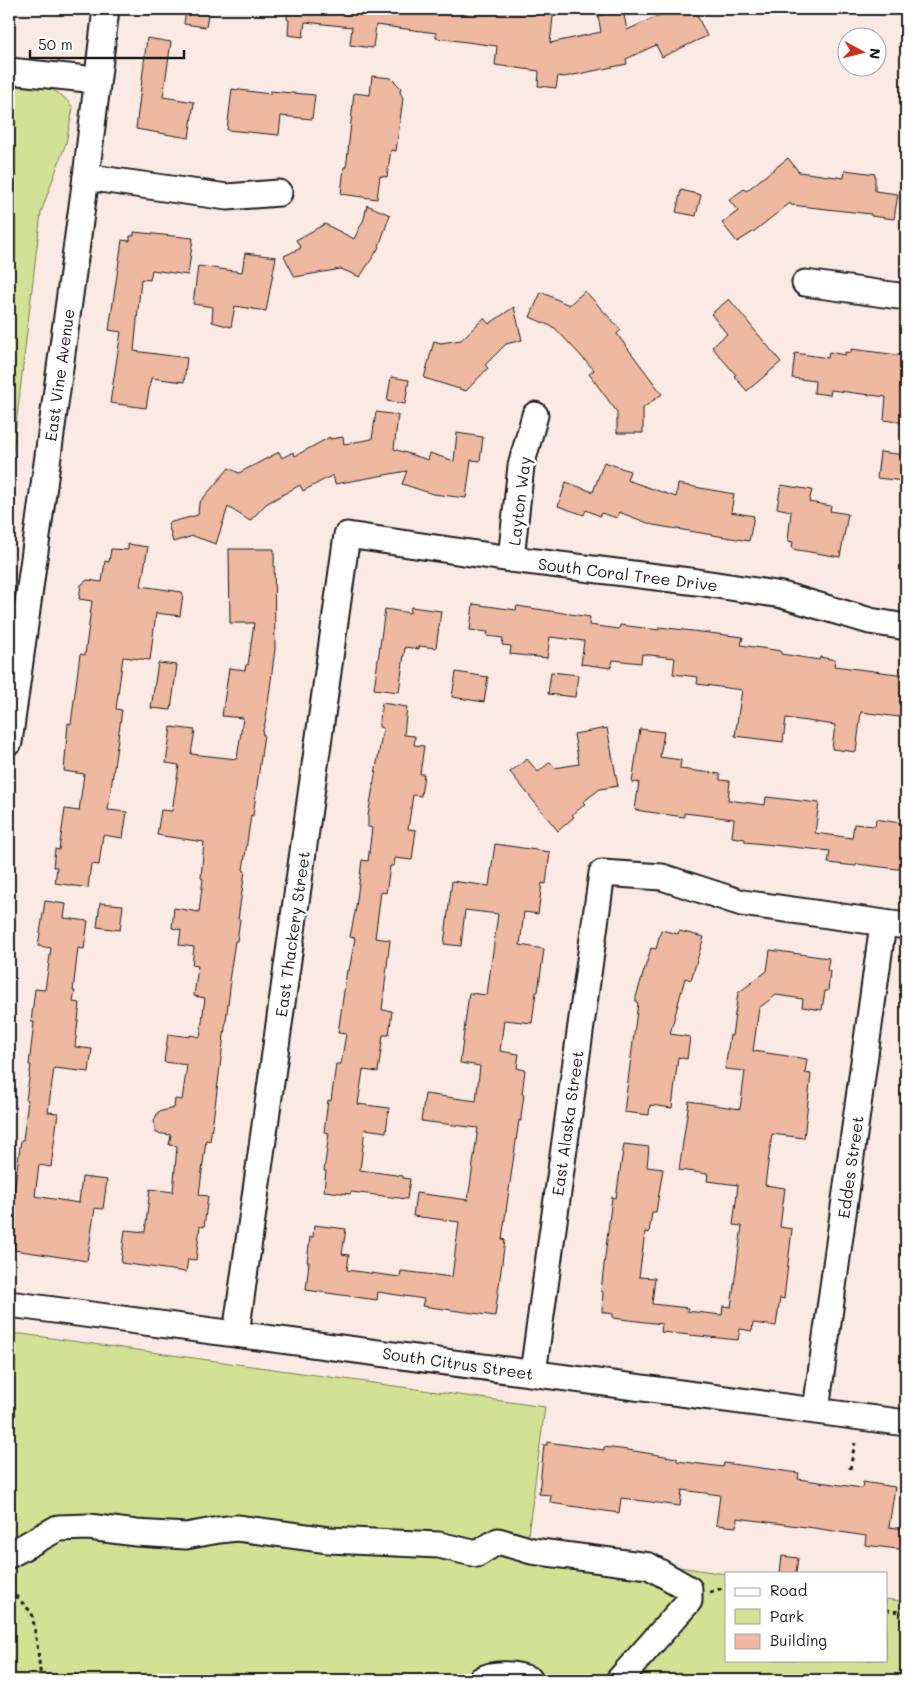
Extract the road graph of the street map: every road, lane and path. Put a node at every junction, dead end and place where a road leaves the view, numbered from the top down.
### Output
1 (106, 9) edge
2 (9, 71) edge
3 (97, 80) junction
4 (86, 177) junction
5 (279, 193) dead end
6 (805, 283) dead end
7 (906, 297) edge
8 (535, 415) dead end
9 (347, 535) joint
10 (512, 558) junction
11 (906, 627) edge
12 (9, 742) edge
13 (895, 925) edge
14 (9, 1304) edge
15 (236, 1334) junction
16 (533, 1373) junction
17 (816, 1410) junction
18 (906, 1422) edge
19 (855, 1443) dead end
20 (850, 1468) dead end
21 (9, 1555) edge
22 (9, 1593) edge
23 (888, 1610) edge
24 (906, 1613) edge
25 (41, 1680) edge
26 (481, 1680) edge
27 (530, 1680) edge
28 (619, 1680) edge

1 - 3 street, East Vine Avenue
2 - 3 street
3 - 4 street, East Vine Avenue
4 - 5 street
4 - 12 street, East Vine Avenue
6 - 7 street
8 - 10 street, Layton Way
9 - 10 street, South Coral Tree Drive
9 - 15 street, East Thackery Street
10 - 11 street, South Coral Tree Drive
13 - 16 street, East Alaska Street
13 - 17 street, Eddes Street
14 - 15 street, South Citrus Street
15 - 16 street, South Citrus Street
16 - 17 street, South Citrus Street
17 - 18 street, South Citrus Street
19 - 20 path
21 - 28 street
22 - 25 path
23 - 24 path
26 - 27 street

